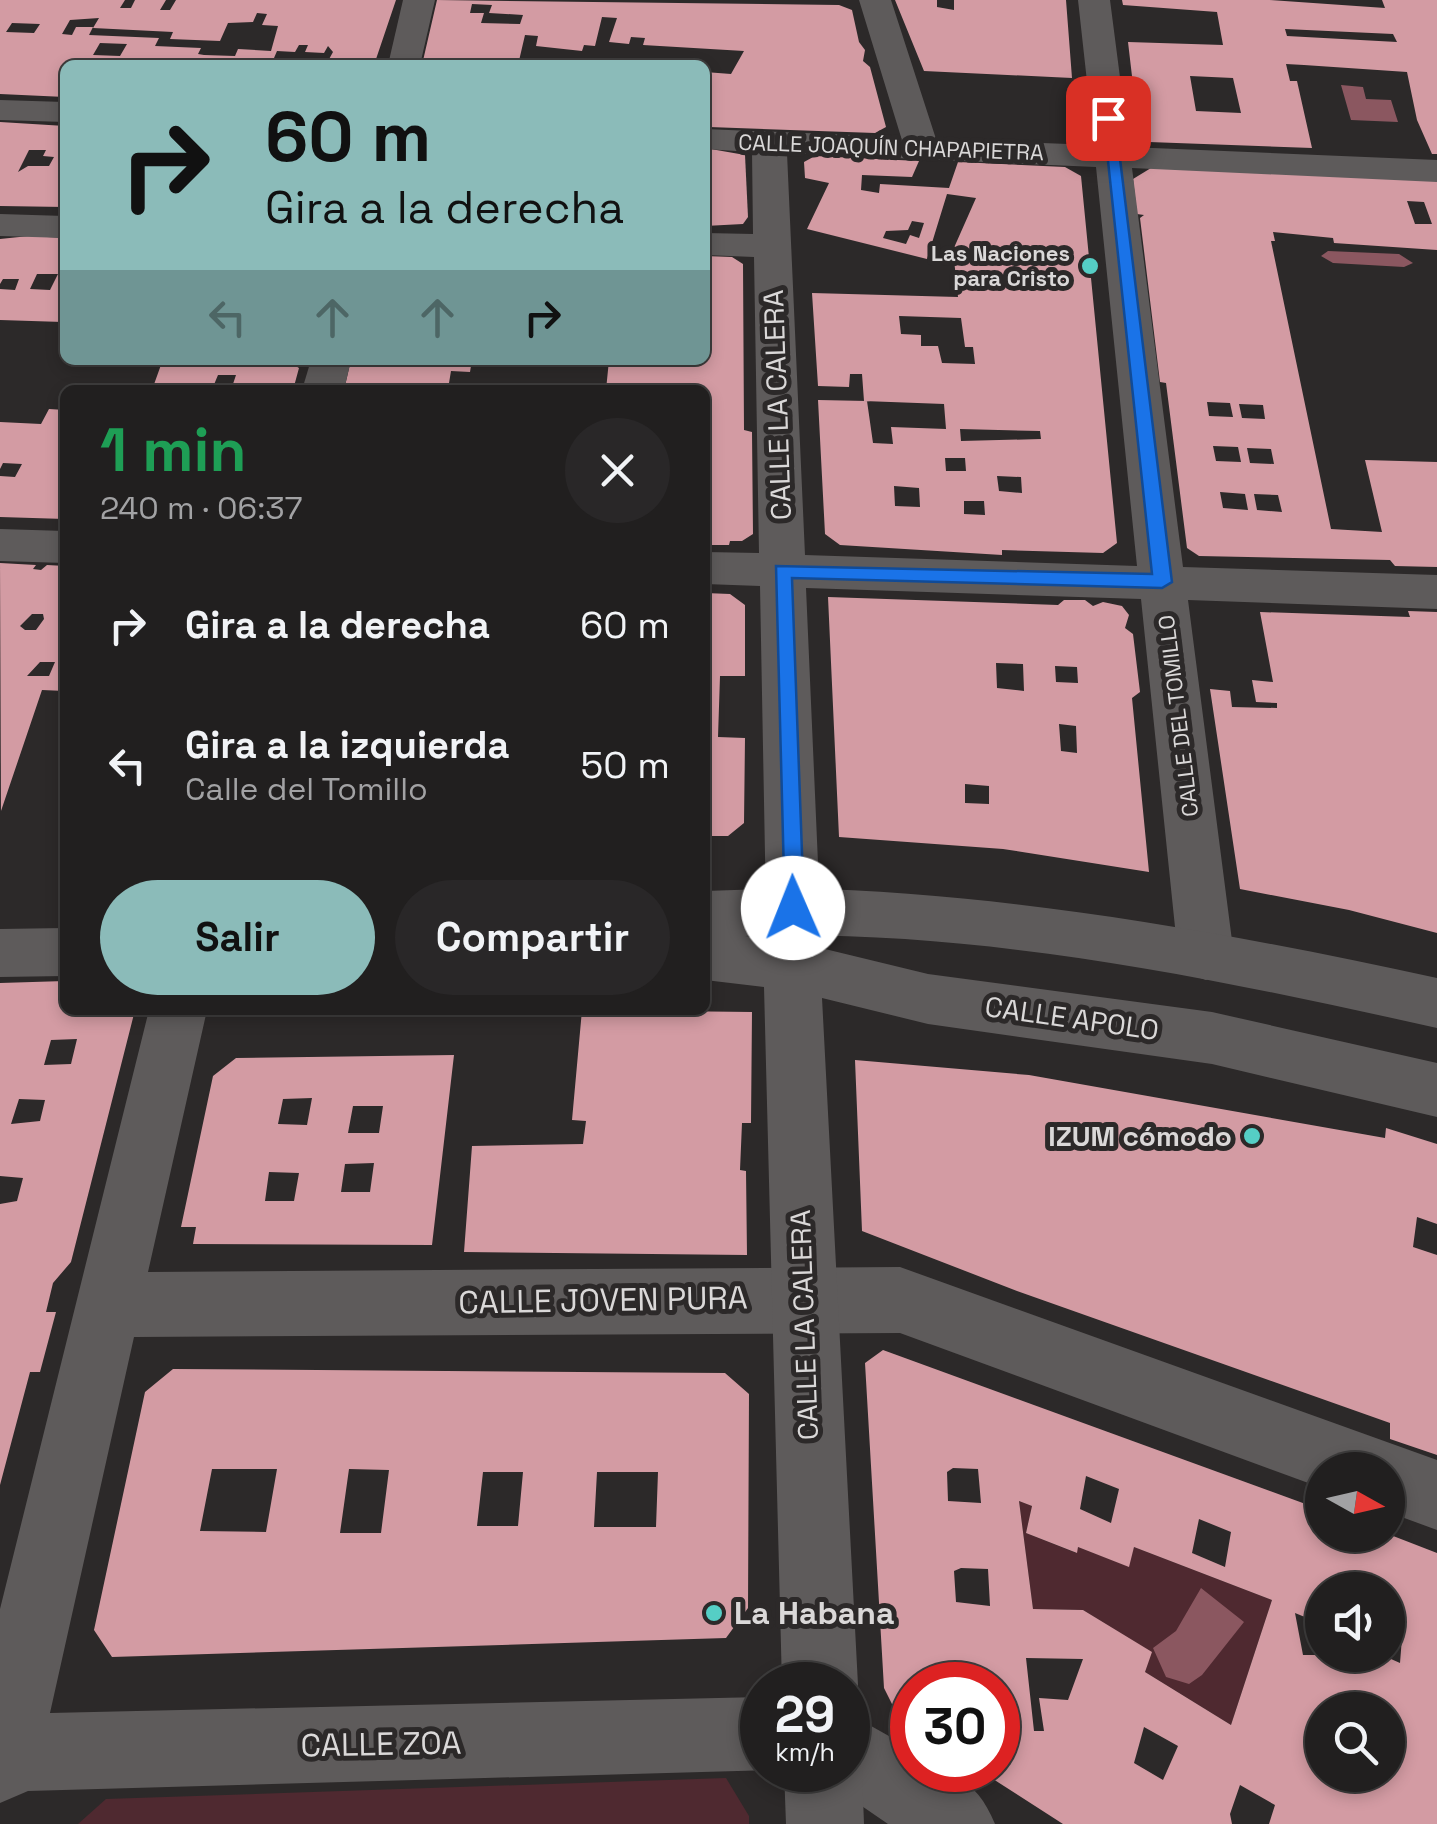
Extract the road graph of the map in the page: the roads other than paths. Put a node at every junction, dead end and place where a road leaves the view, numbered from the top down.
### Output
1 (419, 0) edge
2 (875, 0) edge
3 (1094, 0) edge
4 (405, 60) edge
5 (0, 110) edge
6 (60, 112) edge
7 (710, 139) edge
8 (769, 142) junction
9 (922, 148) junction
10 (1112, 156) junction
11 (1437, 170) edge
12 (0, 225) edge
13 (60, 227) edge
14 (710, 244) edge
15 (772, 246) junction
16 (0, 544) edge
17 (60, 547) edge
18 (710, 568) edge
19 (782, 571) junction
20 (1162, 582) junction
21 (1437, 592) edge
22 (710, 915) edge
23 (792, 937) junction
24 (60, 952) edge
25 (0, 953) edge
26 (710, 955) edge
27 (1206, 956) junction
28 (1437, 1003) edge
29 (177, 1015) edge
30 (1437, 1090) edge
31 (802, 1298) junction
32 (109, 1305) junction
33 (1318, 1452) edge
34 (1405, 1483) edge
35 (1437, 1495) edge
36 (819, 1662) edge
37 (740, 1736) edge
38 (1, 1757) edge
39 (870, 1767) edge
40 (824, 1792) edge
41 (825, 1824) edge
42 (956, 1824) edge

1 - 4 street
2 - 9 street
3 - 10 street, CALLE DEL TOMILLO
5 - 6 street
7 - 8 street, CALLE JOAQUÍN CHAPAPIETRA
8 - 9 street, CALLE JOAQUÍN CHAPAPIETRA
8 - 15 street, CALLE LA CALERA
9 - 10 street, CALLE JOAQUÍN CHAPAPIETRA
10 - 11 street, CALLE JOAQUÍN CHAPAPIETRA
10 - 20 street, CALLE DEL TOMILLO
12 - 13 street
14 - 15 street
15 - 19 street, CALLE LA CALERA
16 - 17 street
18 - 19 street
19 - 20 street
19 - 23 street, CALLE LA CALERA
20 - 21 street
20 - 27 street, CALLE DEL TOMILLO
22 - 23 street, CALLE APOLO
23 - 26 street, CALLE APOLO
23 - 27 street, CALLE APOLO
23 - 30 street, CALLE APOLO
23 - 31 street, CALLE LA CALERA
24 - 25 street
27 - 28 street, CALLE APOLO
29 - 32 street
31 - 32 street, CALLE JOVEN PURA
31 - 33 street, CALLE JOVEN PURA
31 - 36 street, CALLE LA CALERA
32 - 38 street
34 - 35 street
37 - 38 street, CALLE ZOA
39 - 42 street
40 - 41 street

